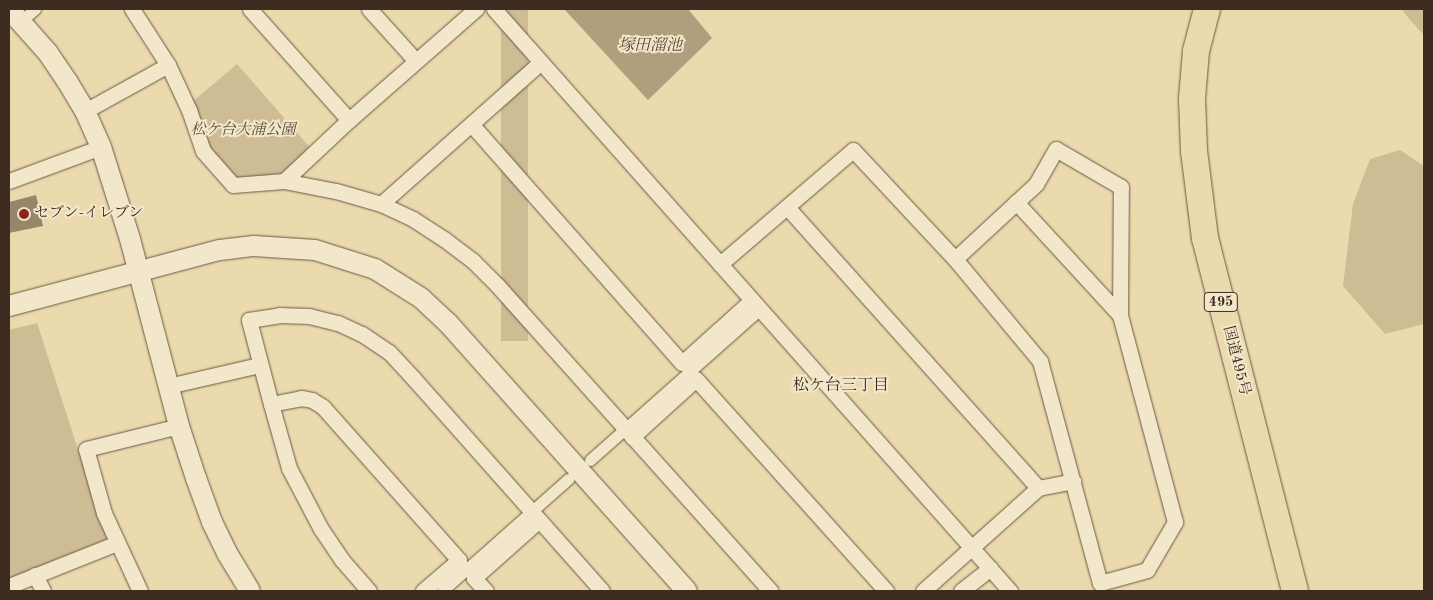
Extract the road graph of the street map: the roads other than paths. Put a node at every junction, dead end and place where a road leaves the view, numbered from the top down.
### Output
1 (132, 9) edge
2 (250, 9) edge
3 (369, 9) edge
4 (476, 9) edge
5 (494, 9) edge
6 (1207, 9) edge
7 (19, 12) edge
8 (416, 61) junction
9 (541, 62) junction
10 (168, 65) junction
11 (85, 110) junction
12 (349, 120) junction
13 (472, 125) junction
14 (101, 147) junction
15 (9, 181) edge
16 (284, 182) junction
17 (1016, 202) junction
18 (381, 204) junction
19 (787, 207) junction
20 (955, 259) junction
21 (720, 264) junction
22 (139, 272) junction
23 (756, 304) junction
24 (9, 306) edge
25 (1120, 314) junction
26 (259, 365) junction
27 (168, 386) junction
28 (271, 404) junction
29 (179, 426) junction
30 (628, 433) junction
31 (590, 460) dead end
32 (568, 480) dead end
33 (1073, 482) junction
34 (1038, 488) junction
35 (535, 515) junction
36 (117, 543) junction
37 (972, 548) junction
38 (990, 568) junction
39 (35, 576) junction
40 (9, 586) edge
41 (43, 591) edge
42 (140, 591) edge
43 (250, 591) edge
44 (369, 591) edge
45 (423, 591) edge
46 (442, 591) edge
47 (486, 591) edge
48 (602, 591) edge
49 (687, 591) edge
50 (771, 591) edge
51 (886, 591) edge
52 (923, 591) edge
53 (961, 591) edge
54 (1010, 591) edge
55 (1295, 591) edge

1 - 10 street
2 - 12 street
3 - 8 street
4 - 8 street
5 - 9 street
6 - 55 highway, 国道495号 / 495
7 - 11 street
8 - 12 street
9 - 13 street
9 - 21 street
10 - 11 street
10 - 16 street
11 - 14 street
12 - 16 street
13 - 18 street
13 - 23 street
14 - 15 street
14 - 22 street
16 - 18 street
17 - 20 street
17 - 25 street
17 - 25 street
18 - 30 street
19 - 20 street
19 - 21 street
19 - 34 street
20 - 33 street
21 - 23 street
22 - 24 street
22 - 27 street
22 - 49 street
23 - 30 street
23 - 37 street
25 - 33 street
26 - 27 street
26 - 28 street
26 - 35 street
27 - 29 street
28 - 44 street
28 - 45 street
29 - 36 street
29 - 43 street
30 - 31 street
30 - 50 street
30 - 51 street
32 - 35 street
33 - 34 street
34 - 37 street
35 - 46 street
35 - 47 street
35 - 48 street
36 - 39 street
36 - 42 street
37 - 38 street
37 - 52 street
38 - 53 street
38 - 54 street
39 - 40 street
39 - 41 street

